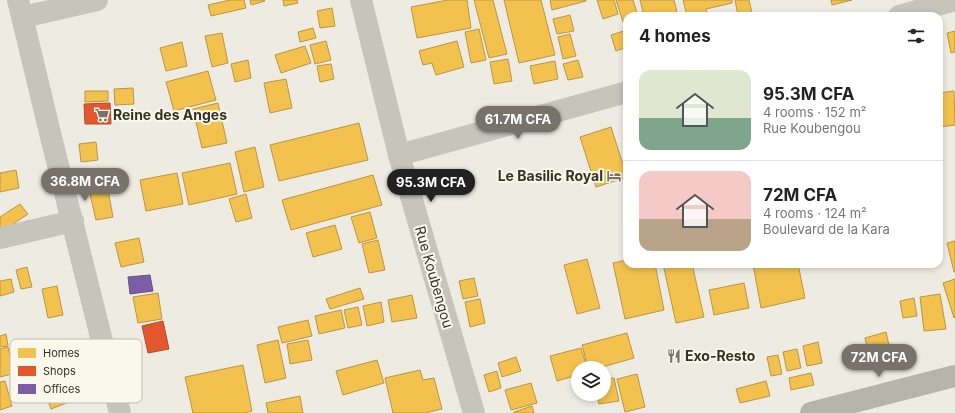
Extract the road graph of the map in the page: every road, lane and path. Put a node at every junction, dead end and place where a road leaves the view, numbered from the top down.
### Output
1 (97, 0) edge
2 (361, 0) edge
3 (955, 0) edge
4 (20, 9) edge
5 (913, 12) edge
6 (623, 93) edge
7 (399, 155) junction
8 (73, 221) junction
9 (0, 238) edge
10 (102, 339) edge
11 (955, 376) edge
12 (118, 403) edge
13 (120, 413) edge
14 (474, 413) edge
15 (811, 413) edge

1 - 4 street
2 - 7 street, Rue Koubengou
3 - 5 street
4 - 8 street
6 - 7 street
7 - 14 street, Rue Koubengou
8 - 9 street
8 - 10 street
11 - 15 main road
12 - 13 street

